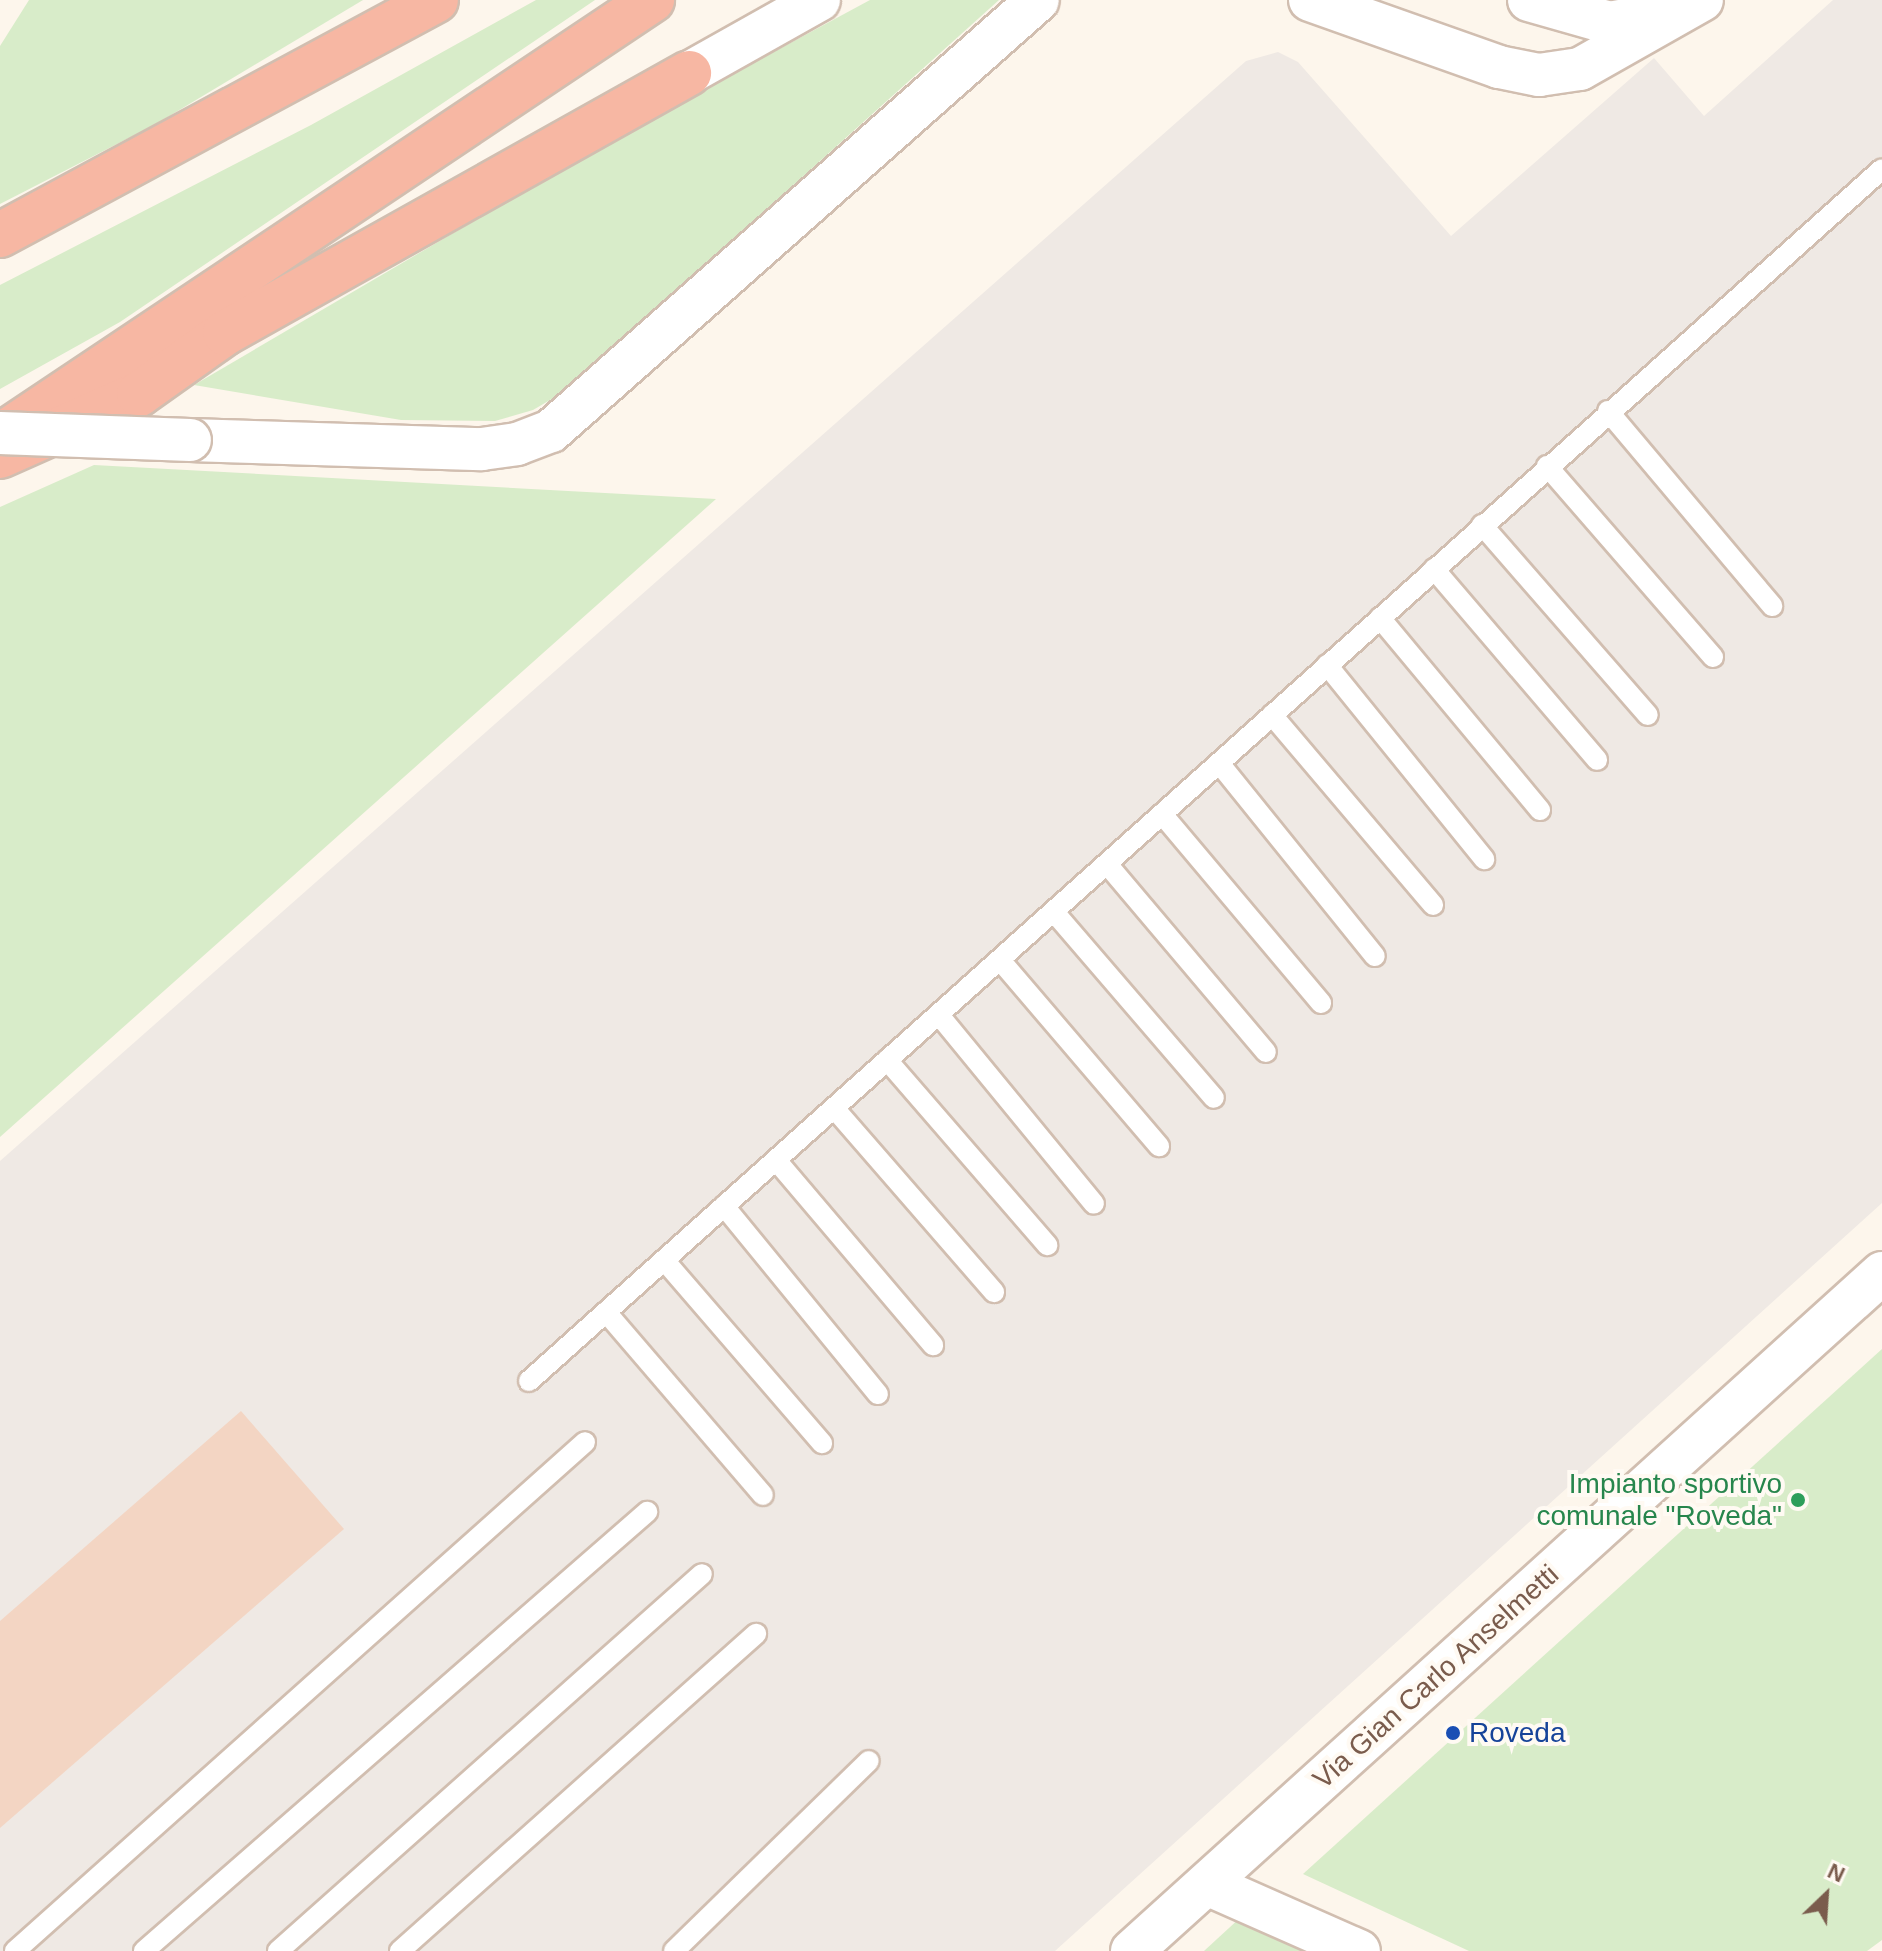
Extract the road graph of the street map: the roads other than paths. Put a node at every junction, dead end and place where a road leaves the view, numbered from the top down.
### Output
1 (436, 0) edge
2 (652, 0) edge
3 (819, 0) edge
4 (1038, 0) edge
5 (1311, 0) edge
6 (1529, 0) edge
7 (1698, 2) edge
8 (689, 73) joint
9 (1882, 169) edge
10 (0, 235) edge
11 (1608, 411) junction
12 (0, 435) edge
13 (0, 456) edge
14 (1547, 466) junction
15 (1482, 525) junction
16 (1434, 569) junction
17 (1772, 606) dead end
18 (1380, 618) junction
19 (1713, 657) dead end
20 (1327, 665) junction
21 (1272, 715) junction
22 (1648, 715) dead end
23 (1597, 760) dead end
24 (1219, 763) junction
25 (1540, 810) dead end
26 (1162, 814) junction
27 (1484, 859) dead end
28 (1107, 864) junction
29 (1433, 905) dead end
30 (1054, 912) junction
31 (1375, 956) dead end
32 (1000, 960) junction
33 (1321, 1003) dead end
34 (939, 1015) junction
35 (1266, 1052) dead end
36 (887, 1060) junction
37 (1214, 1098) dead end
38 (834, 1108) junction
39 (1159, 1146) dead end
40 (776, 1160) junction
41 (1094, 1204) dead end
42 (724, 1206) junction
43 (1047, 1245) dead end
44 (664, 1260) junction
45 (1882, 1273) edge
46 (994, 1292) dead end
47 (606, 1312) junction
48 (933, 1345) dead end
49 (529, 1381) dead end
50 (878, 1394) dead end
51 (585, 1442) dead end
52 (822, 1443) dead end
53 (763, 1495) dead end
54 (647, 1512) dead end
55 (702, 1574) dead end
56 (756, 1634) dead end
57 (869, 1761) dead end
58 (1207, 1884) junction
59 (15, 1951) edge
60 (144, 1951) edge
61 (278, 1951) edge
62 (400, 1951) edge
63 (674, 1951) edge
64 (1132, 1951) edge
65 (1359, 1951) edge

1 - 10 highway
2 - 12 highway
3 - 8 street
4 - 12 street, bridge
5 - 7 street
6 - 7 street
8 - 13 highway
9 - 11 lane
11 - 14 lane
11 - 17 lane
14 - 15 lane
14 - 19 lane
15 - 16 lane
15 - 22 lane
16 - 18 lane
16 - 23 lane
18 - 20 lane
18 - 25 lane
20 - 21 lane
20 - 27 lane
21 - 24 lane
21 - 29 lane
24 - 26 lane
24 - 31 lane
26 - 28 lane
26 - 33 lane
28 - 30 lane
28 - 35 lane
30 - 32 lane
30 - 37 lane
32 - 34 lane
32 - 39 lane
34 - 36 lane
34 - 41 lane
36 - 38 lane
36 - 43 lane
38 - 40 lane
38 - 46 lane
40 - 42 lane
40 - 48 lane
42 - 44 lane
42 - 50 lane
44 - 47 lane
44 - 52 lane
45 - 58 street, Via Gian Carlo Anselmetti
47 - 49 lane
47 - 53 lane
51 - 59 lane
54 - 60 lane
55 - 61 lane
56 - 62 lane
57 - 63 lane
58 - 64 street, Via Gian Carlo Anselmetti
58 - 65 street

